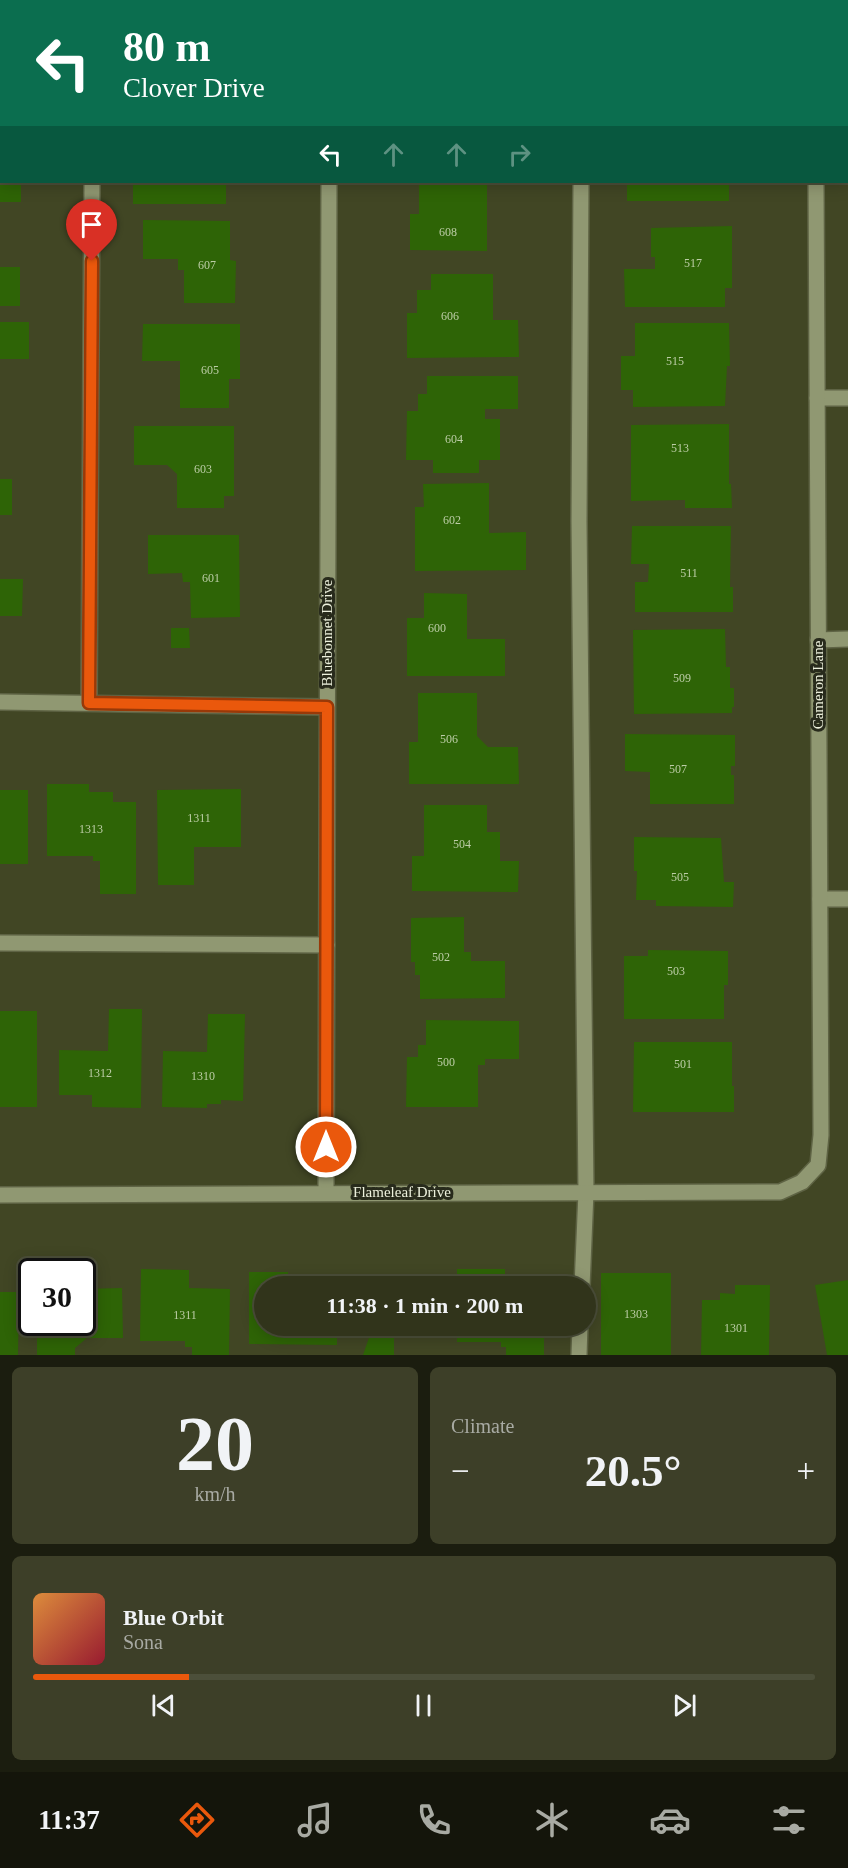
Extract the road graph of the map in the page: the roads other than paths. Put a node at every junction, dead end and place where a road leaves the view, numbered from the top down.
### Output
1 (92, 183) edge
2 (329, 183) edge
3 (581, 183) edge
4 (816, 183) edge
5 (817, 398) junction
6 (848, 398) edge
7 (848, 639) edge
8 (818, 640) junction
9 (0, 702) edge
10 (89, 703) junction
11 (327, 707) junction
12 (820, 899) junction
13 (848, 899) edge
14 (0, 944) edge
15 (327, 945) junction
16 (802, 1182) joint
17 (326, 1192) junction
18 (586, 1192) junction
19 (0, 1195) edge
20 (582, 1276) edge
21 (580, 1336) edge
22 (579, 1355) edge

1 - 10 street
2 - 11 street, Bluebonnet Drive
3 - 18 street
4 - 5 street, Cameron Lane
5 - 6 street
5 - 8 street, Cameron Lane
7 - 8 street
8 - 12 street, Cameron Lane
9 - 10 street
10 - 11 street
11 - 15 street, Bluebonnet Drive
12 - 13 street
12 - 16 street, Cameron Lane
14 - 15 street
15 - 17 street, Bluebonnet Drive
16 - 18 street, Flameleaf Drive
17 - 18 street, Flameleaf Drive
17 - 19 street, Flameleaf Drive
18 - 20 street
21 - 22 street

